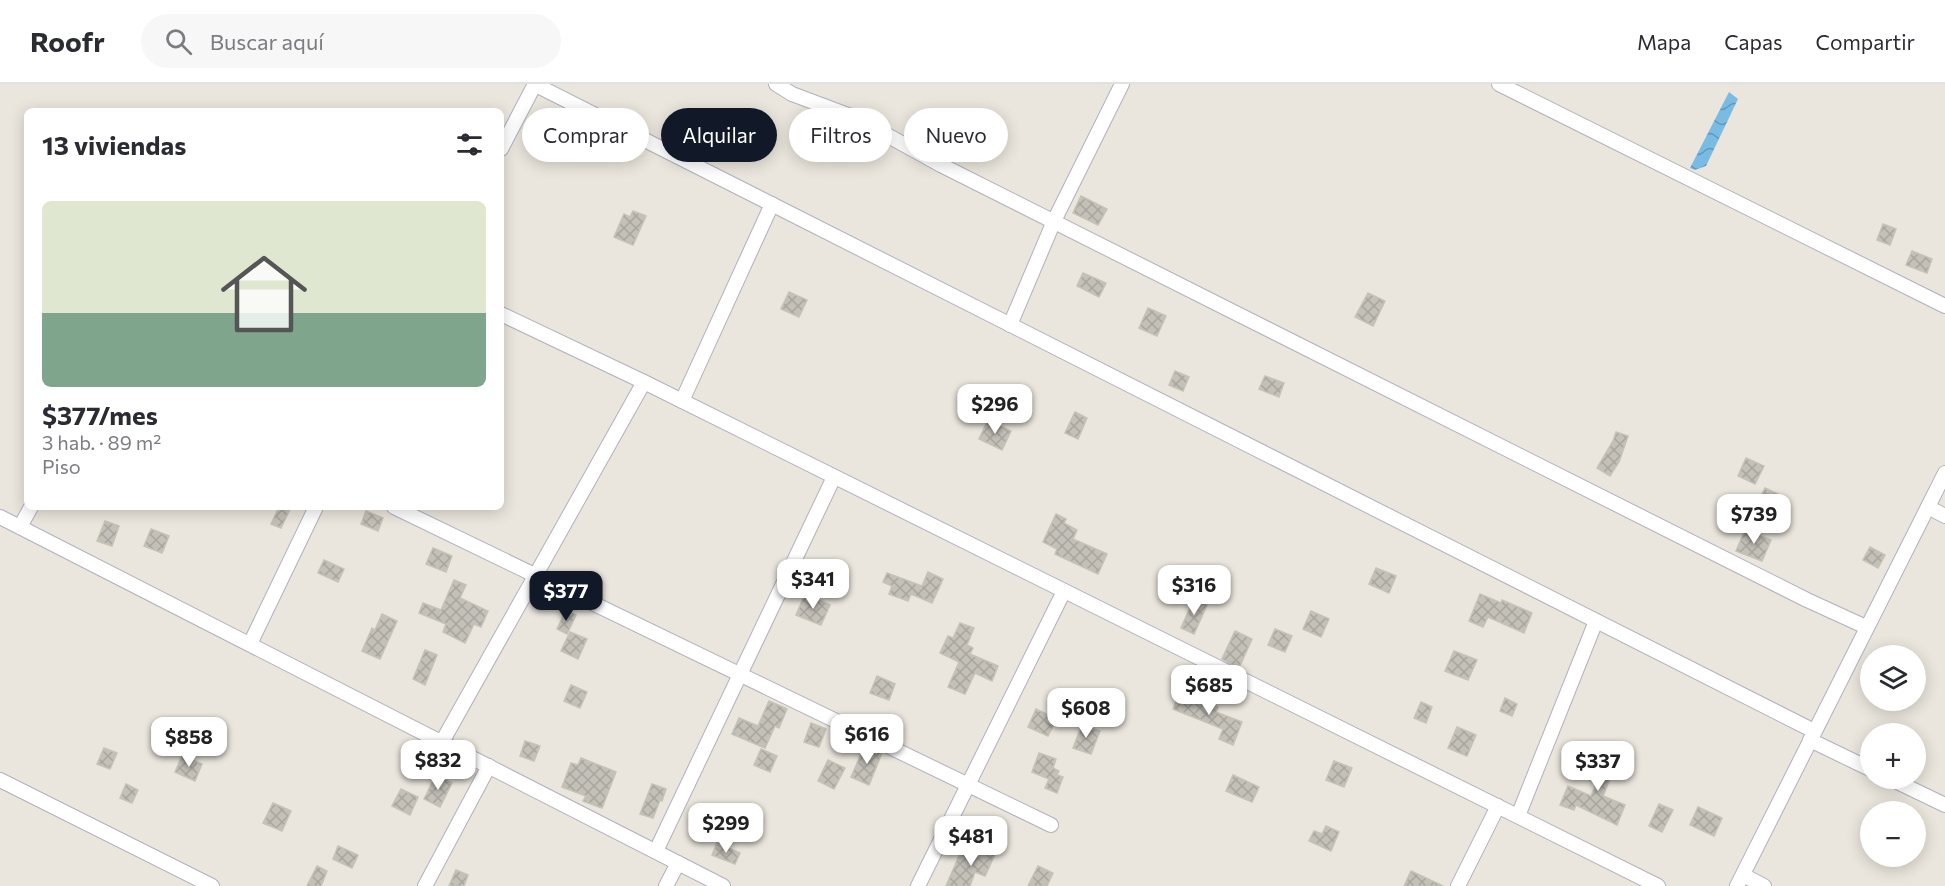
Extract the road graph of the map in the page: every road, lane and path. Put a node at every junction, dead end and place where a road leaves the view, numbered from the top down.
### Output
1 (535, 84) edge
2 (776, 84) edge
3 (1122, 84) edge
4 (1499, 84) edge
5 (504, 144) edge
6 (772, 204) junction
7 (1054, 222) junction
8 (1945, 306) edge
9 (504, 315) edge
10 (1010, 325) junction
11 (644, 382) junction
12 (682, 401) junction
13 (1945, 473) edge
14 (834, 477) junction
15 (1928, 507) junction
16 (29, 510) edge
17 (315, 510) edge
18 (400, 510) edge
19 (1945, 516) edge
20 (0, 517) edge
21 (20, 527) junction
22 (535, 576) junction
23 (1064, 591) junction
24 (1596, 621) junction
25 (1866, 627) junction
26 (250, 644) junction
27 (740, 675) junction
28 (1812, 736) junction
29 (442, 742) junction
30 (1860, 764) edge
31 (489, 766) junction
32 (0, 780) edge
33 (968, 785) junction
34 (1912, 789) edge
35 (1945, 805) edge
36 (1498, 806) junction
37 (1518, 816) junction
38 (1051, 825) dead end
39 (656, 851) junction
40 (678, 863) junction
41 (1740, 881) edge
42 (212, 886) edge
43 (425, 886) edge
44 (666, 886) edge
45 (723, 886) edge
46 (918, 886) edge
47 (1458, 886) edge
48 (1658, 886) edge
49 (1764, 886) edge

1 - 5 street
1 - 6 street
2 - 7 street
3 - 7 street
4 - 8 street
6 - 10 street
6 - 12 street
7 - 10 street
7 - 25 street
9 - 11 street
10 - 24 street
11 - 12 street
11 - 22 street
12 - 14 street
13 - 15 street
14 - 23 street
14 - 27 street
15 - 19 street
15 - 25 street
16 - 21 street
17 - 26 street
18 - 22 street
20 - 21 street
21 - 26 street
22 - 27 street
22 - 29 street
23 - 33 street
23 - 36 street
24 - 28 street
24 - 37 street
25 - 28 street
26 - 29 street
27 - 33 street
27 - 39 street
28 - 30 street
28 - 41 street
29 - 31 street
31 - 39 street
31 - 43 street
32 - 42 street
33 - 38 street
33 - 46 street
34 - 35 street
36 - 37 street
36 - 47 street
37 - 48 street
39 - 40 street
40 - 44 street
40 - 45 street
41 - 49 street

